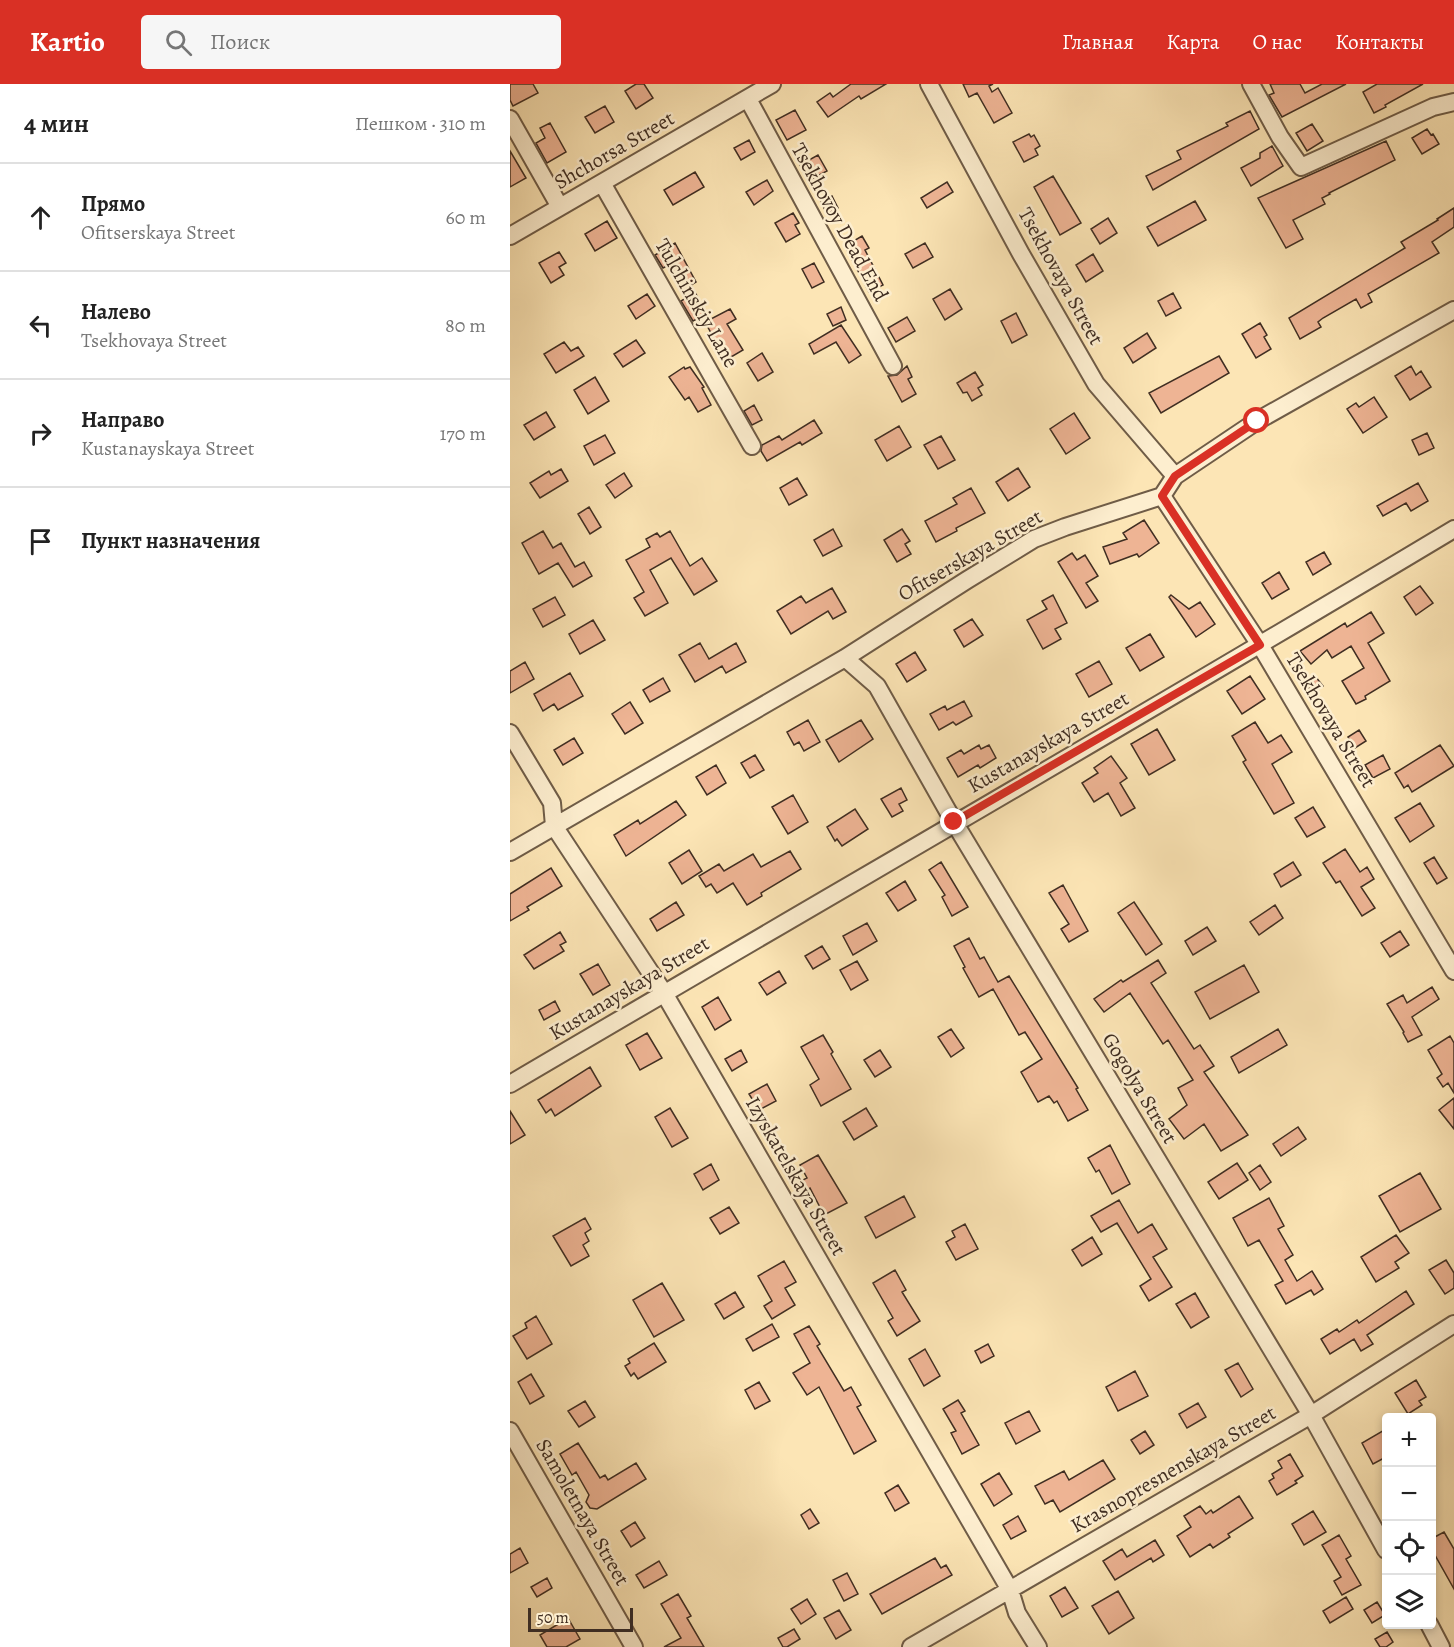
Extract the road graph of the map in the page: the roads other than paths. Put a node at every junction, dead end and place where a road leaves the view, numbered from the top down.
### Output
1 (772, 84) edge
2 (929, 84) edge
3 (1251, 84) edge
4 (748, 99) junction
5 (1454, 102) edge
6 (510, 119) edge
7 (602, 183) junction
8 (560, 207) junction
9 (510, 236) edge
10 (1454, 310) edge
11 (893, 366) dead end
12 (752, 446) dead end
13 (1175, 476) junction
14 (1162, 496) junction
15 (1454, 529) edge
16 (1260, 645) junction
17 (845, 658) junction
18 (510, 733) edge
19 (954, 822) junction
20 (554, 826) junction
21 (510, 852) edge
22 (1454, 971) edge
23 (664, 993) junction
24 (510, 1084) edge
25 (1454, 1324) edge
26 (1311, 1415) junction
27 (510, 1431) edge
28 (1382, 1543) edge
29 (1010, 1590) junction
30 (1432, 1629) edge
31 (634, 1647) edge
32 (911, 1647) edge
33 (1038, 1647) edge
34 (1441, 1647) edge

1 - 4 street, Shchorsa Street
2 - 13 street, Tsekhovaya Street
3 - 5 street
4 - 7 street, Shchorsa Street
4 - 11 street, Tsekhovoy Dead End
6 - 8 street
7 - 8 street, Shchorsa Street
7 - 12 street, Tulchinskiy Lane
8 - 9 street, Shchorsa Street
10 - 13 street
13 - 14 street
14 - 16 street, Tsekhovaya Street
14 - 17 street, Ofitserskaya Street
15 - 16 street, Kustanayskaya Street
16 - 19 street, Kustanayskaya Street
16 - 22 street, Tsekhovaya Street
17 - 19 street, Gogolya Street
17 - 20 street, Ofitserskaya Street
18 - 20 street, Izyskatelskaya Street
19 - 23 street, Kustanayskaya Street
19 - 26 street, Gogolya Street
20 - 21 street, Ofitserskaya Street
20 - 23 street, Izyskatelskaya Street
23 - 24 street, Kustanayskaya Street
23 - 29 street, Izyskatelskaya Street
25 - 26 street, Krasnopresnenskaya Street
26 - 28 street, Gogolya Street
26 - 29 street, Krasnopresnenskaya Street
27 - 31 street, Samoletnaya Street
29 - 32 street, Krasnopresnenskaya Street
29 - 33 street, Izyskatelskaya Street
30 - 34 street

